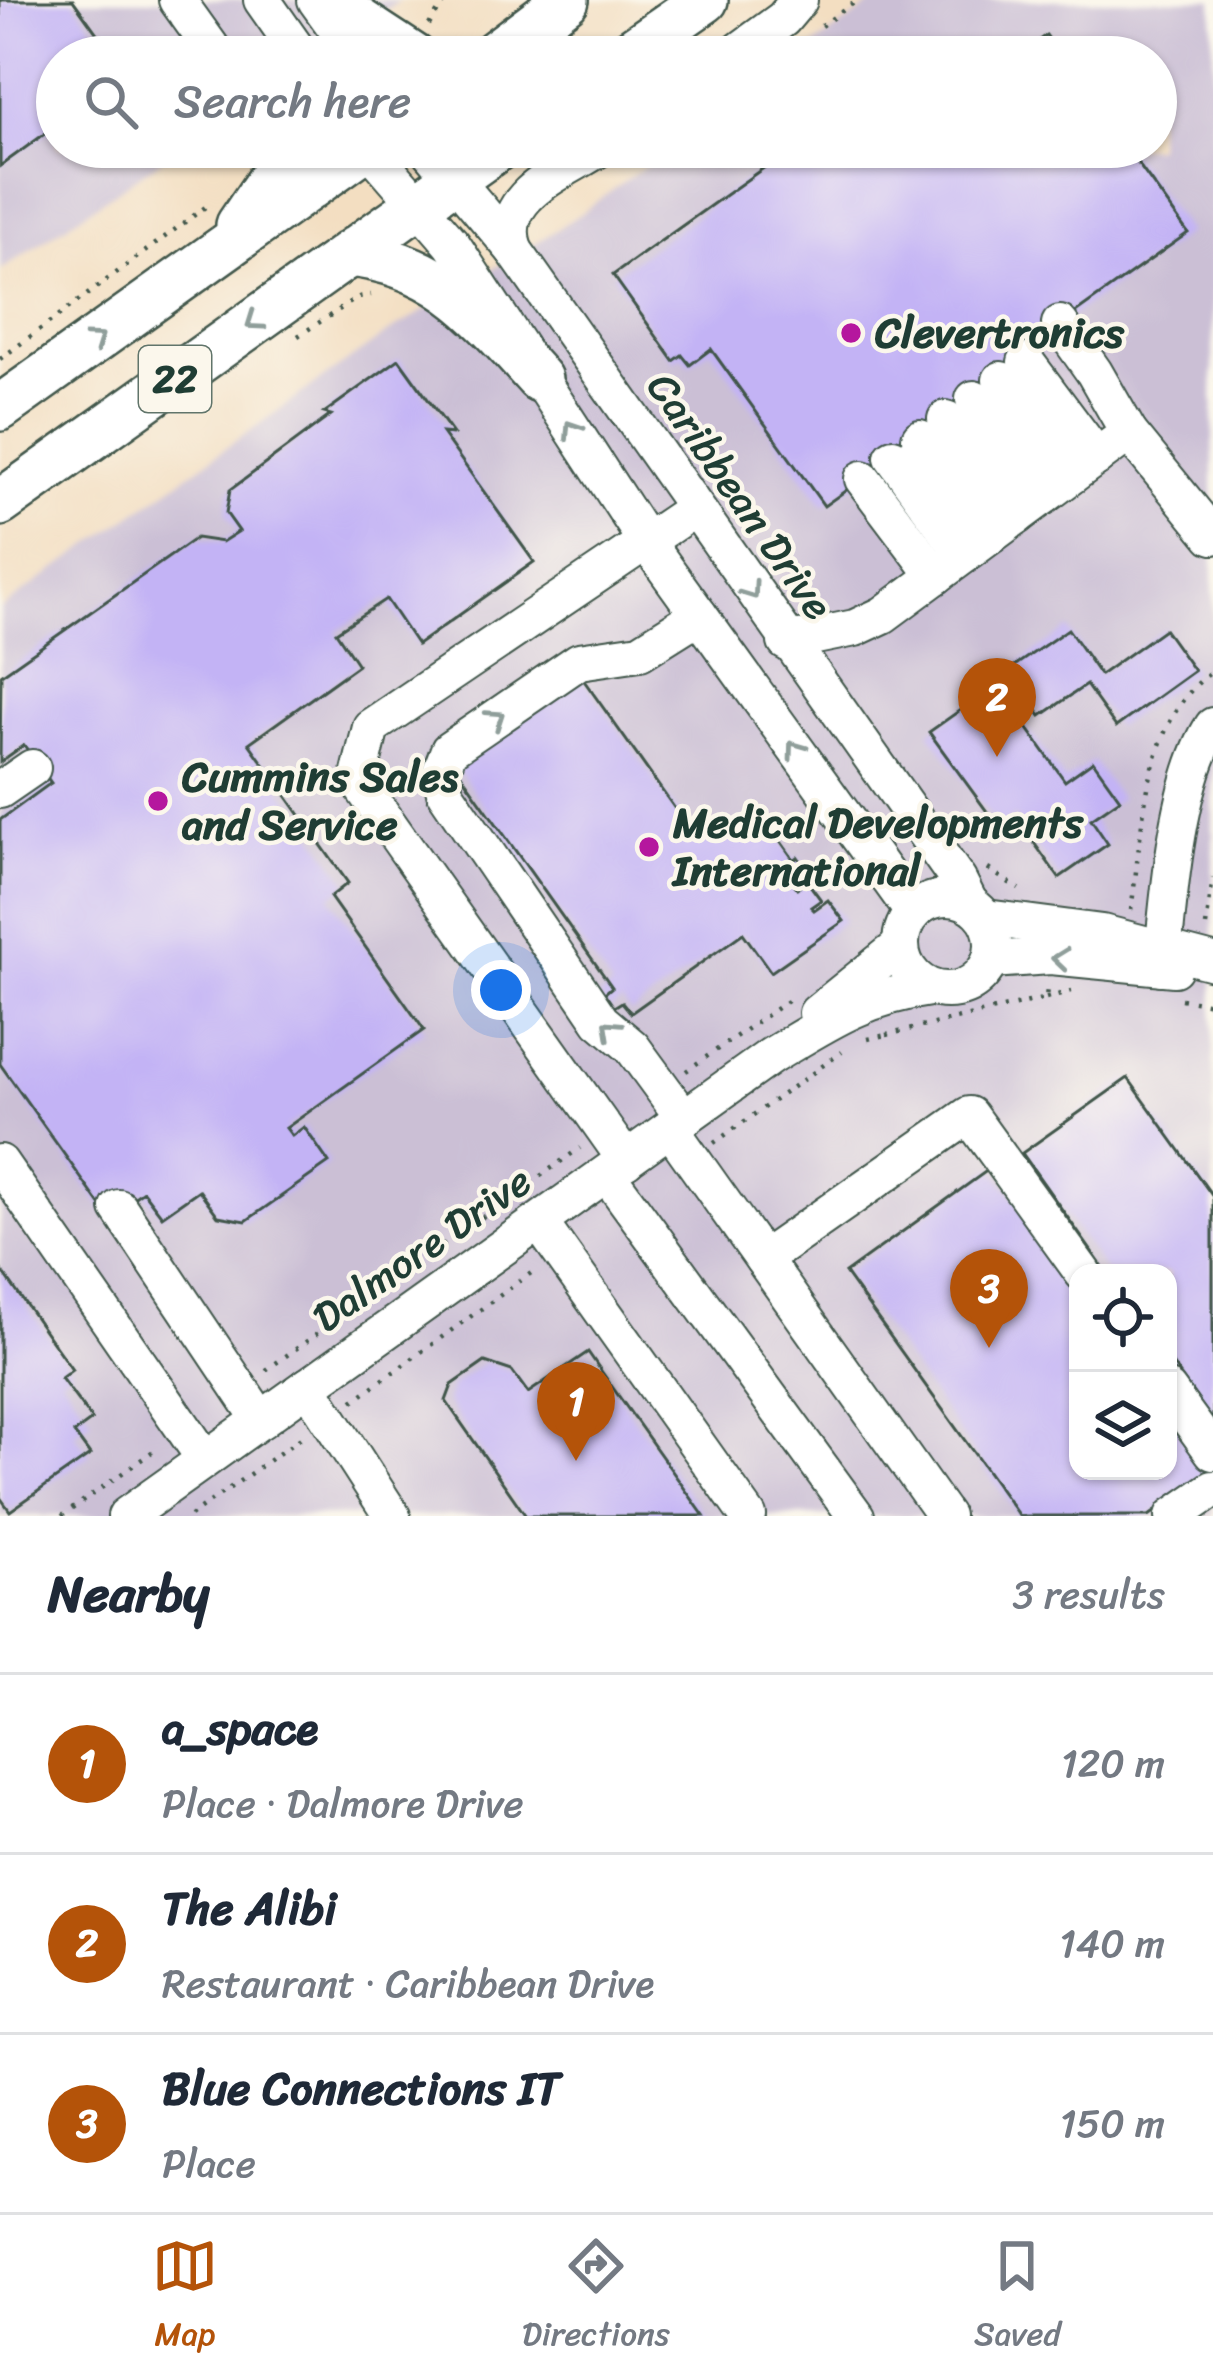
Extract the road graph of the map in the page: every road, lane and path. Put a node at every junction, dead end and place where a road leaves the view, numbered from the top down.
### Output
1 (177, 0) edge
2 (262, 0) edge
3 (316, 0) edge
4 (327, 0) edge
5 (446, 0) edge
6 (566, 0) edge
7 (705, 0) edge
8 (799, 0) edge
9 (202, 36) edge
10 (287, 36) edge
11 (342, 36) edge
12 (394, 36) edge
13 (424, 36) edge
14 (518, 36) edge
15 (653, 36) edge
16 (761, 36) edge
17 (278, 168) edge
18 (338, 168) edge
19 (385, 168) edge
20 (438, 168) edge
21 (445, 168) edge
22 (567, 168) edge
23 (216, 200) dead end
24 (417, 205) junction
25 (514, 250) junction
26 (220, 252) junction
27 (350, 254) junction
28 (375, 293) dead end
29 (1060, 324) dead end
30 (287, 342) dead end
31 (0, 358) edge
32 (538, 379) junction
33 (0, 408) edge
34 (960, 409) junction
35 (1129, 433) junction
36 (863, 478) dead end
37 (0, 503) edge
38 (694, 509) junction
39 (1017, 516) junction
40 (1213, 536) edge
41 (645, 540) junction
42 (699, 615) junction
43 (786, 642) junction
44 (1213, 726) edge
45 (32, 768) dead end
46 (0, 790) edge
47 (986, 867) dead end
48 (1213, 878) edge
49 (1022, 892) dead end
50 (978, 911) junction
51 (906, 929) junction
52 (1211, 953) edge
53 (1163, 958) junction
54 (991, 960) junction
55 (1048, 982) dead end
56 (930, 988) junction
57 (800, 992) dead end
58 (880, 1024) dead end
59 (771, 1056) junction
60 (662, 1088) junction
61 (677, 1123) junction
62 (612, 1155) junction
63 (0, 1163) edge
64 (119, 1208) dead end
65 (539, 1222) junction
66 (764, 1259) junction
67 (1077, 1264) edge
68 (308, 1386) junction
69 (238, 1389) junction
70 (1177, 1402) edge
71 (261, 1420) junction
72 (195, 1444) junction
73 (1213, 1452) edge
74 (1213, 1489) edge
75 (62, 1516) edge
76 (126, 1516) edge
77 (392, 1516) edge
78 (748, 1516) edge
79 (856, 1516) edge
80 (946, 1516) edge
81 (1174, 1516) edge

1 - 9 street
2 - 10 street
3 - 11 street
4 - 12 main road
5 - 13 path
6 - 14 main road
7 - 15 main road
8 - 16 street
17 - 26 main road
18 - 26 main road, 22
19 - 24 street
20 - 24 main road, 22
21 - 25 street, Caribbean Drive
22 - 25 street
23 - 31 path
24 - 27 main road, 22
24 - 32 street
25 - 38 street, Caribbean Drive
33 -> 26 main road, 22
27 - 32 main road
27 -> 37 main road, 22
28 - 30 path
29 - 35 street
41 -> 32 street
34 - 39 street
34 - 39 street
34 - 39 street
35 - 39 street
35 - 40 street
36 - 39 street
38 - 41 street
38 -> 43 street, Caribbean Drive
39 - 43 street
41 - 42 street
41 - 62 street
51 -> 42 street
60 -> 42 street
43 - 50 street, Caribbean Drive
44 - 53 street
45 - 46 street
47 - 49 path
48 - 52 path
50 - 51 street
50 - 53 street
50 - 54 street
51 - 56 street
51 - 59 street, Dalmore Drive
52 - 53 street
53 -> 54 street
54 - 56 street
55 - 58 path
56 - 59 street, Dalmore Drive
57 - 60 path
59 - 61 street, Dalmore Drive
60 - 61 street
61 - 62 street, Dalmore Drive
61 - 66 street
62 - 65 street, Dalmore Drive
62 - 69 path
62 - 79 street
63 - 72 street
64 - 69 street
65 - 68 street, Dalmore Drive
65 - 78 street
66 - 67 street
66 - 80 street
68 - 71 street, Dalmore Drive
68 - 77 street
69 - 71 street
70 - 73 street
71 - 72 street, Dalmore Drive
72 - 75 path
72 - 76 street, Dalmore Drive
74 - 81 street

